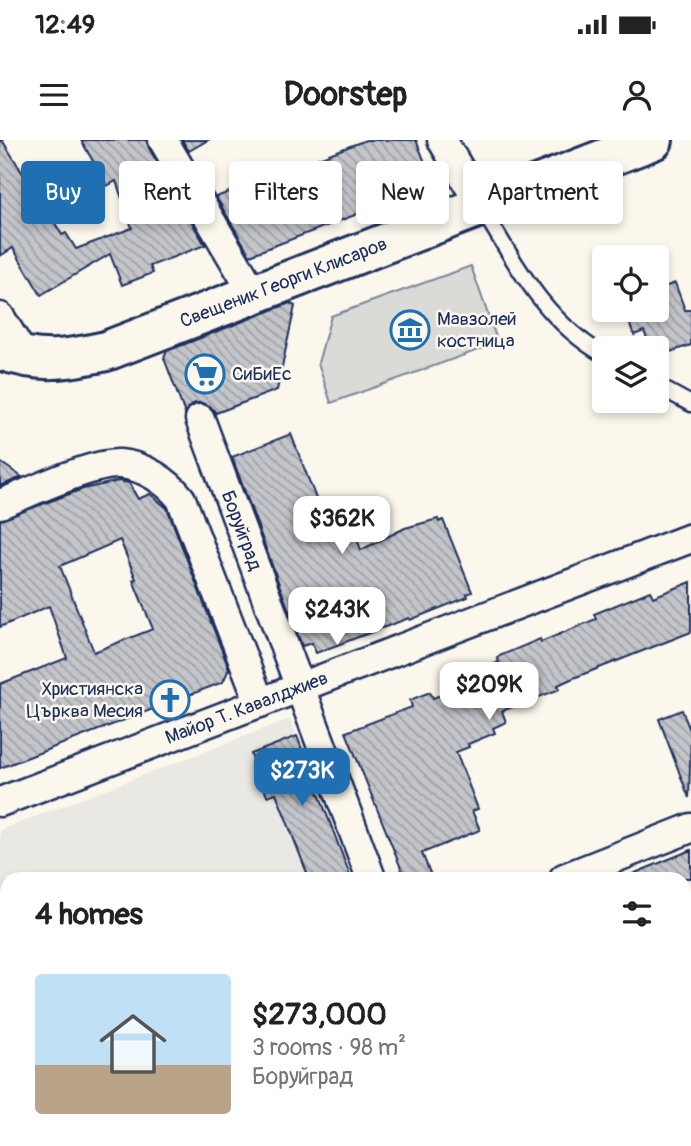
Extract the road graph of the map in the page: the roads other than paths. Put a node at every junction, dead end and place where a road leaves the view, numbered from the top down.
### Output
1 (163, 140) edge
2 (442, 140) edge
3 (653, 140) edge
4 (598, 161) edge
5 (463, 176) edge
6 (463, 213) edge
7 (492, 224) edge
8 (254, 294) junction
9 (0, 317) edge
10 (592, 347) edge
11 (13, 355) edge
12 (669, 392) edge
13 (691, 404) edge
14 (200, 419) dead end
15 (0, 504) edge
16 (691, 538) edge
17 (300, 687) junction
18 (260, 703) junction
19 (0, 802) edge
20 (691, 828) edge
21 (369, 872) edge
22 (579, 872) edge

1 - 8 street
2 - 5 street
3 - 4 street, Свещеник Георги Клисаров
6 - 8 street, Свещеник Георги Клисаров
7 - 10 lane
8 - 11 street, Свещеник Георги Клисаров
9 - 11 street
12 - 13 lane
14 - 17 street, Боруйград
15 - 18 street
16 - 17 street, Майор Т. Кавалджиев
17 - 18 street, Майор Т. Кавалджиев
17 - 21 street, Боруйград
18 - 19 street, Майор Т. Кавалджиев
20 - 22 street

